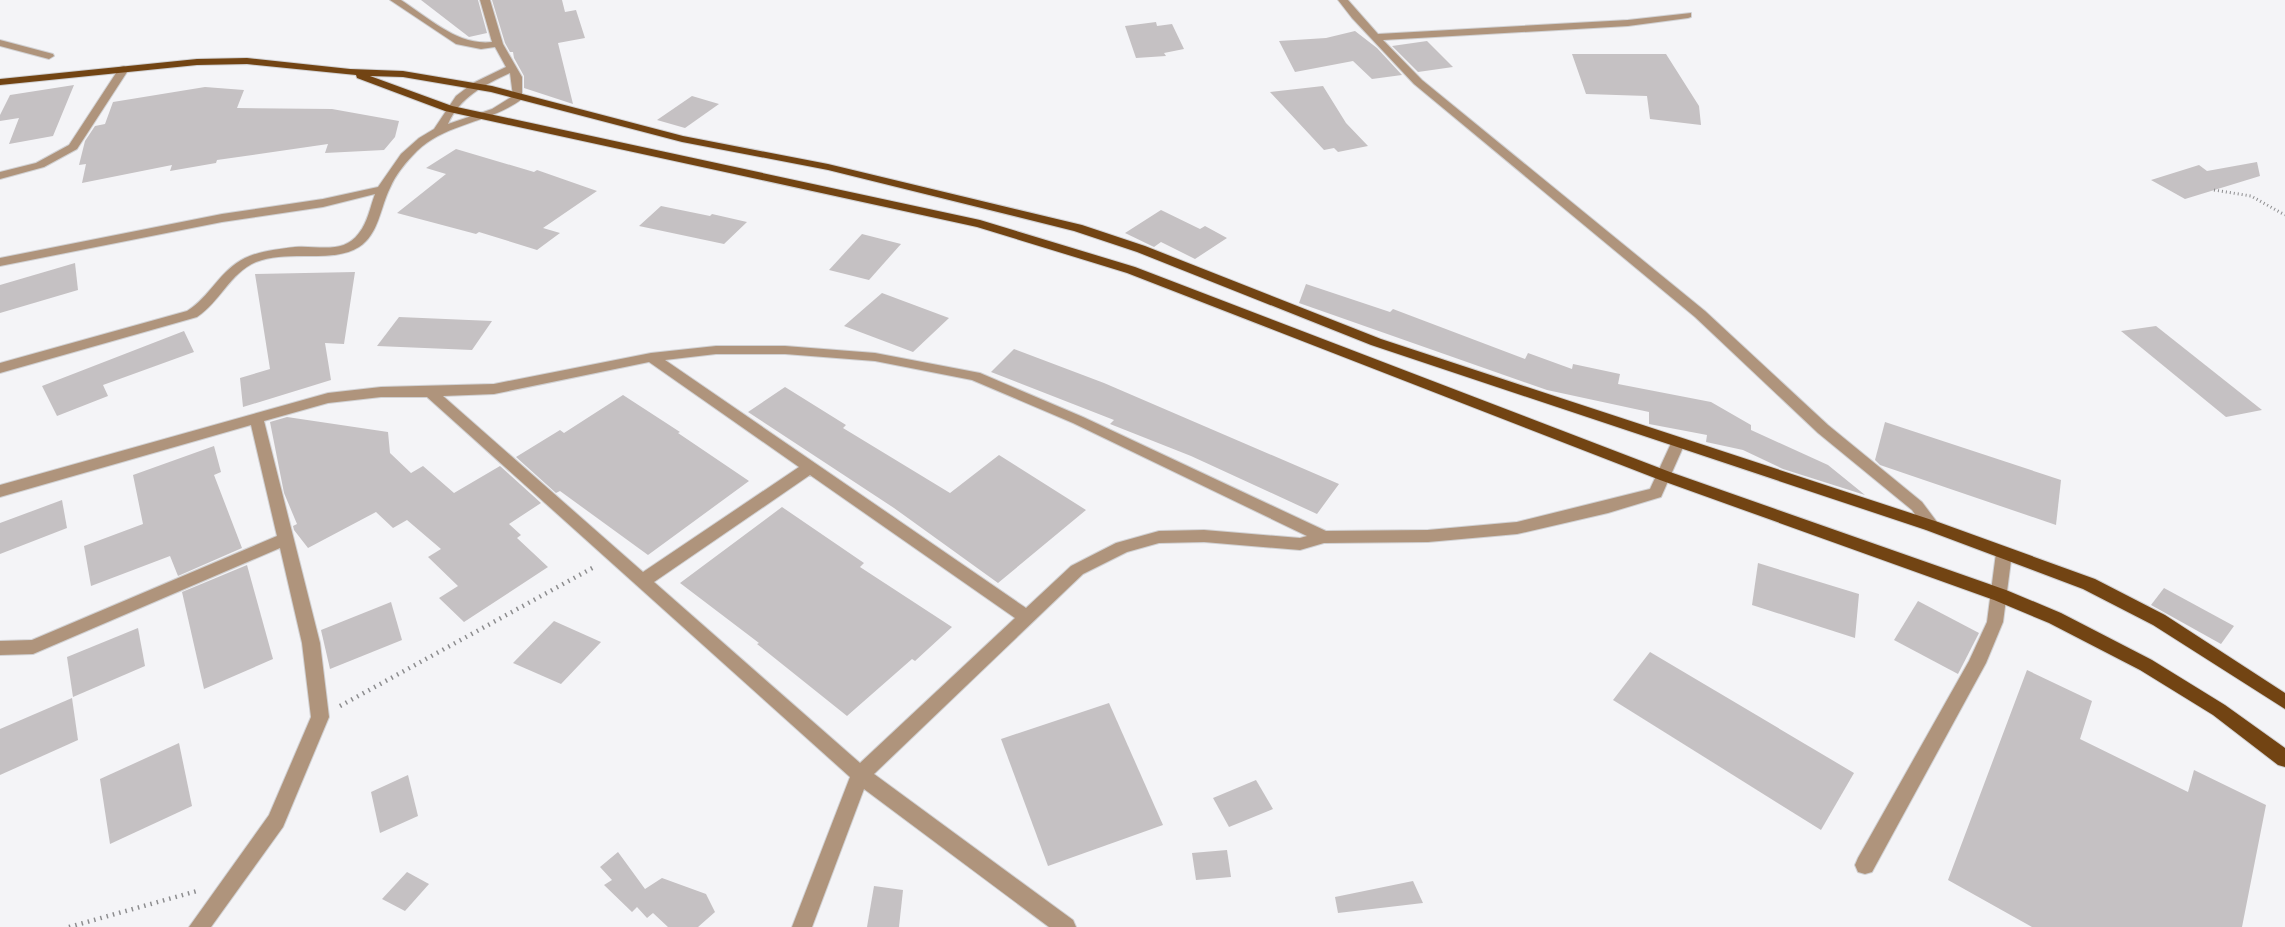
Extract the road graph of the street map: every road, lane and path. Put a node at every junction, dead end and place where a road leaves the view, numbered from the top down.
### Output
1 (395, 0) edge
2 (485, 0) edge
3 (1343, 0) edge
4 (1688, 15) dead end
5 (1376, 37) junction
6 (0, 43) edge
7 (498, 44) junction
8 (49, 56) dead end
9 (512, 68) junction
10 (124, 69) junction
11 (350, 72) junction
12 (0, 82) edge
13 (476, 86) junction
14 (518, 96) junction
15 (449, 109) junction
16 (481, 117) junction
17 (439, 131) junction
18 (0, 176) edge
19 (383, 189) junction
20 (2214, 190) dead end
21 (2285, 215) edge
22 (0, 262) edge
23 (651, 357) junction
24 (0, 368) edge
25 (430, 392) junction
26 (256, 417) junction
27 (1678, 443) junction
28 (810, 467) junction
29 (1665, 476) junction
30 (0, 491) edge
31 (1932, 526) junction
32 (1324, 537) junction
33 (286, 539) junction
34 (2004, 554) junction
35 (615, 556) junction
36 (643, 580) junction
37 (2000, 595) junction
38 (1027, 618) junction
39 (0, 648) edge
40 (2285, 702) edge
41 (320, 717) junction
42 (2285, 759) edge
43 (860, 775) junction
44 (1865, 866) dead end
45 (234, 878) junction
46 (69, 927) edge
47 (199, 927) edge
48 (802, 927) edge
49 (1066, 927) edge

1 - 7 street
2 - 7 street
3 - 5 street
4 - 5 street
5 - 31 street
6 - 8 street
7 - 9 street
9 - 13 street
9 - 14 street
10 - 11 main road
10 - 12 main road
10 - 18 street
11 - 13 main road
11 - 15 main road
13 - 14 main road
13 - 15 street
14 - 16 street
14 - 27 main road
15 - 16 main road
15 - 17 street
16 - 17 street
16 - 29 main road
17 - 19 street
19 - 22 street
19 - 24 street
20 - 21 path
23 - 25 street
23 - 28 street
23 - 32 street
25 - 26 street
25 - 35 street
26 - 30 street
26 - 33 street
27 - 29 street
27 - 31 main road
28 - 36 street
28 - 38 street
29 - 32 street
29 - 37 main road
31 - 34 main road
32 - 38 street
33 - 39 street
33 - 41 street
34 - 37 street
34 - 40 main road
35 - 36 street
35 - 41 path
36 - 43 street
37 - 42 main road
37 - 44 street
38 - 43 street
41 - 45 street
43 - 48 street
43 - 49 street
45 - 46 path
45 - 47 street

